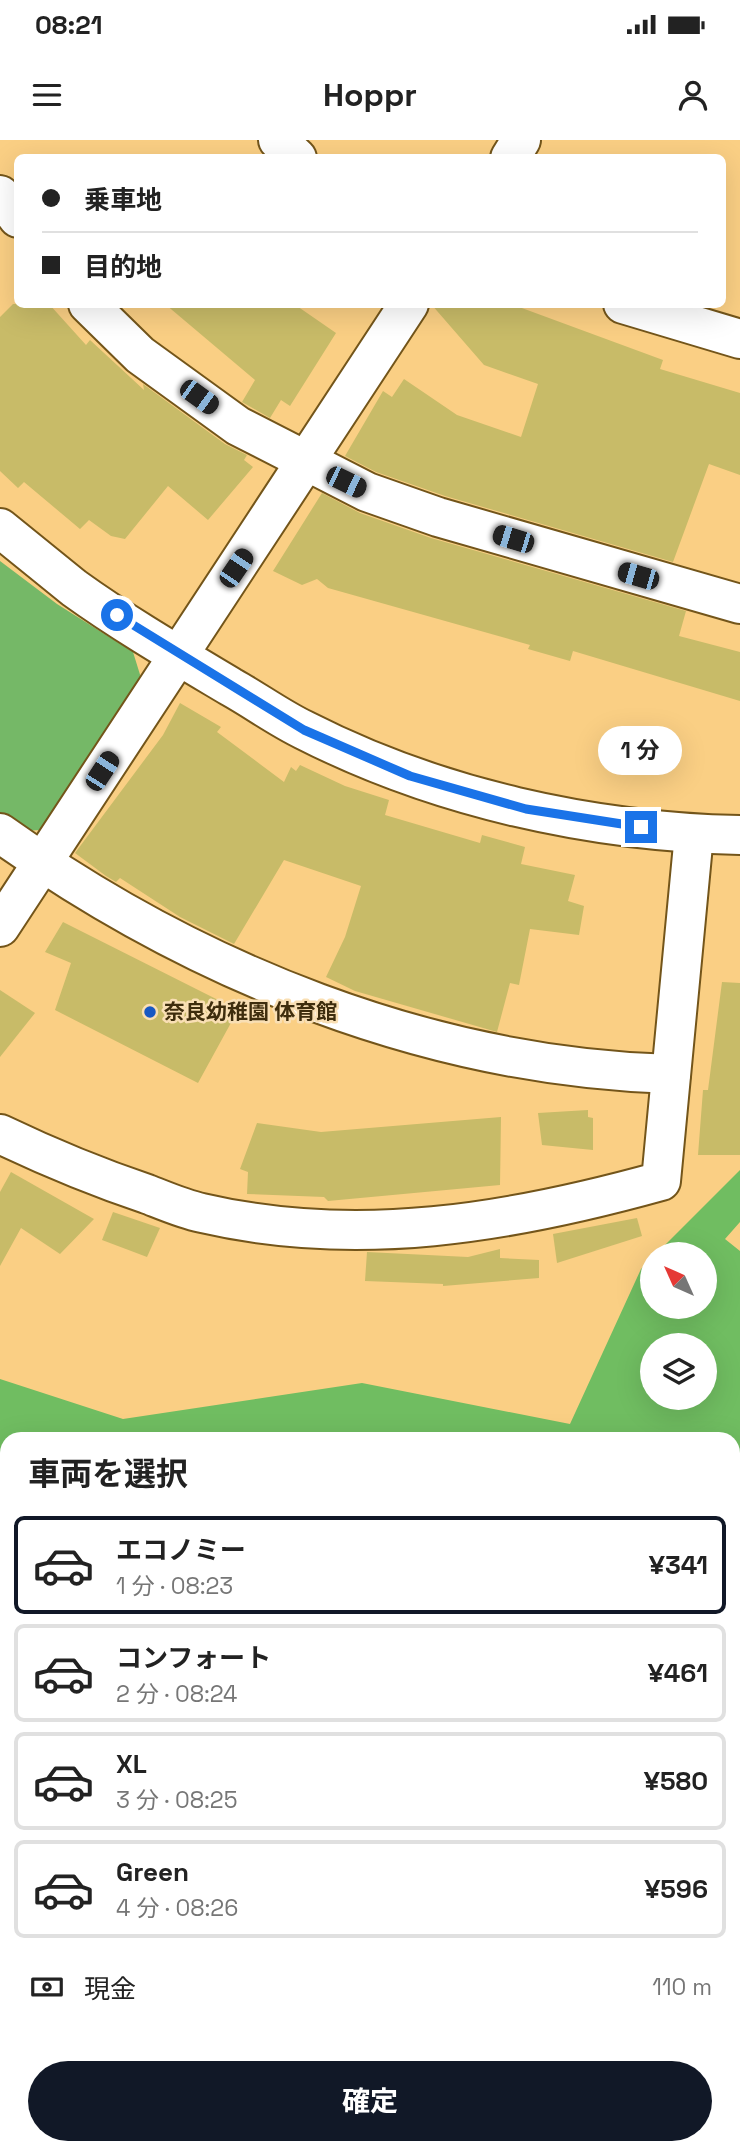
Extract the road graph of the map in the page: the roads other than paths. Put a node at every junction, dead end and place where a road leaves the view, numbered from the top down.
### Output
1 (278, 140) edge
2 (293, 154) edge
3 (0, 195) edge
4 (14, 213) edge
5 (92, 308) edge
6 (406, 308) edge
7 (636, 308) edge
8 (740, 339) edge
9 (303, 461) junction
10 (0, 527) edge
11 (740, 604) edge
12 (178, 655) junction
13 (0, 833) edge
14 (694, 834) junction
15 (740, 835) edge
16 (42, 863) junction
17 (0, 927) edge
18 (671, 1074) junction
19 (0, 1134) edge

1 - 2 street
3 - 4 street
5 - 9 street
6 - 9 street
7 - 8 street
9 - 11 street
9 - 12 street
10 - 12 street
12 - 14 street
12 - 16 street
13 - 16 street
14 - 15 street
14 - 18 street
16 - 17 street
16 - 18 street
18 - 19 street

